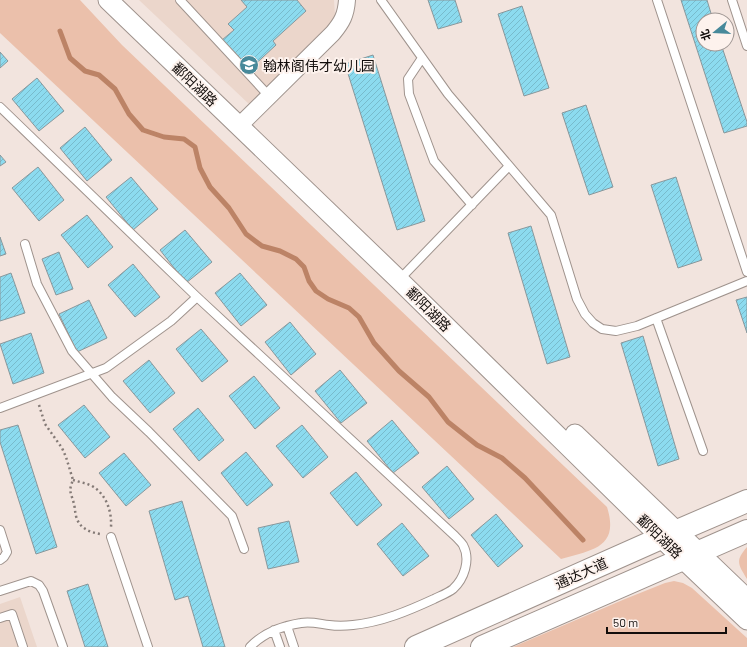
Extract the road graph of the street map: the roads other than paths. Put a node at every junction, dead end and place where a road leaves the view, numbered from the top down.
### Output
1 (108, 0) edge
2 (125, 0) edge
3 (180, 0) edge
4 (347, 0) edge
5 (381, 0) edge
6 (657, 0) edge
7 (732, 0) edge
8 (747, 46) edge
9 (422, 58) junction
10 (269, 96) junction
11 (0, 107) edge
12 (243, 122) junction
13 (510, 166) junction
14 (472, 204) junction
15 (25, 244) dead end
16 (747, 272) edge
17 (403, 276) junction
18 (747, 281) edge
19 (197, 297) junction
20 (656, 318) junction
21 (92, 373) junction
22 (0, 408) edge
23 (703, 451) dead end
24 (747, 501) edge
25 (0, 530) edge
26 (747, 531) edge
27 (669, 535) junction
28 (111, 537) road end
29 (244, 549) dead end
30 (690, 555) junction
31 (0, 560) edge
32 (0, 591) edge
33 (747, 599) edge
34 (0, 618) edge
35 (747, 620) edge
36 (287, 626) junction
37 (274, 630) junction
38 (23, 647) edge
39 (63, 647) edge
40 (148, 647) edge
41 (250, 647) edge
42 (280, 647) edge
43 (294, 647) edge
44 (416, 647) edge
45 (482, 647) edge

1 - 12 street, 鄱阳湖路
2 - 12 street, 鄱阳湖路
3 - 10 lane
4 - 10 street
5 - 9 lane
6 - 16 lane
7 - 8 lane
9 - 13 lane
9 - 14 lane
10 - 12 street
11 - 19 lane
12 - 17 street, 鄱阳湖路
13 - 14 lane
13 - 20 lane
14 - 17 lane
15 - 21 lane
17 - 27 street, 鄱阳湖路
18 - 20 lane
19 - 21 lane
19 - 36 lane
20 - 23 lane
21 - 22 lane
21 - 29 lane
24 - 27 main road, 通达大道
25 - 31 lane
26 - 30 main road, 通达大道
27 - 30 street, 鄱阳湖路
27 - 44 main road, 通达大道
28 - 40 lane
30 - 33 street, 鄱阳湖路
30 - 35 street, 鄱阳湖路
30 - 45 main road, 通达大道
32 - 39 lane
34 - 38 lane
36 - 37 lane
36 - 43 lane
37 - 41 lane
37 - 42 lane

